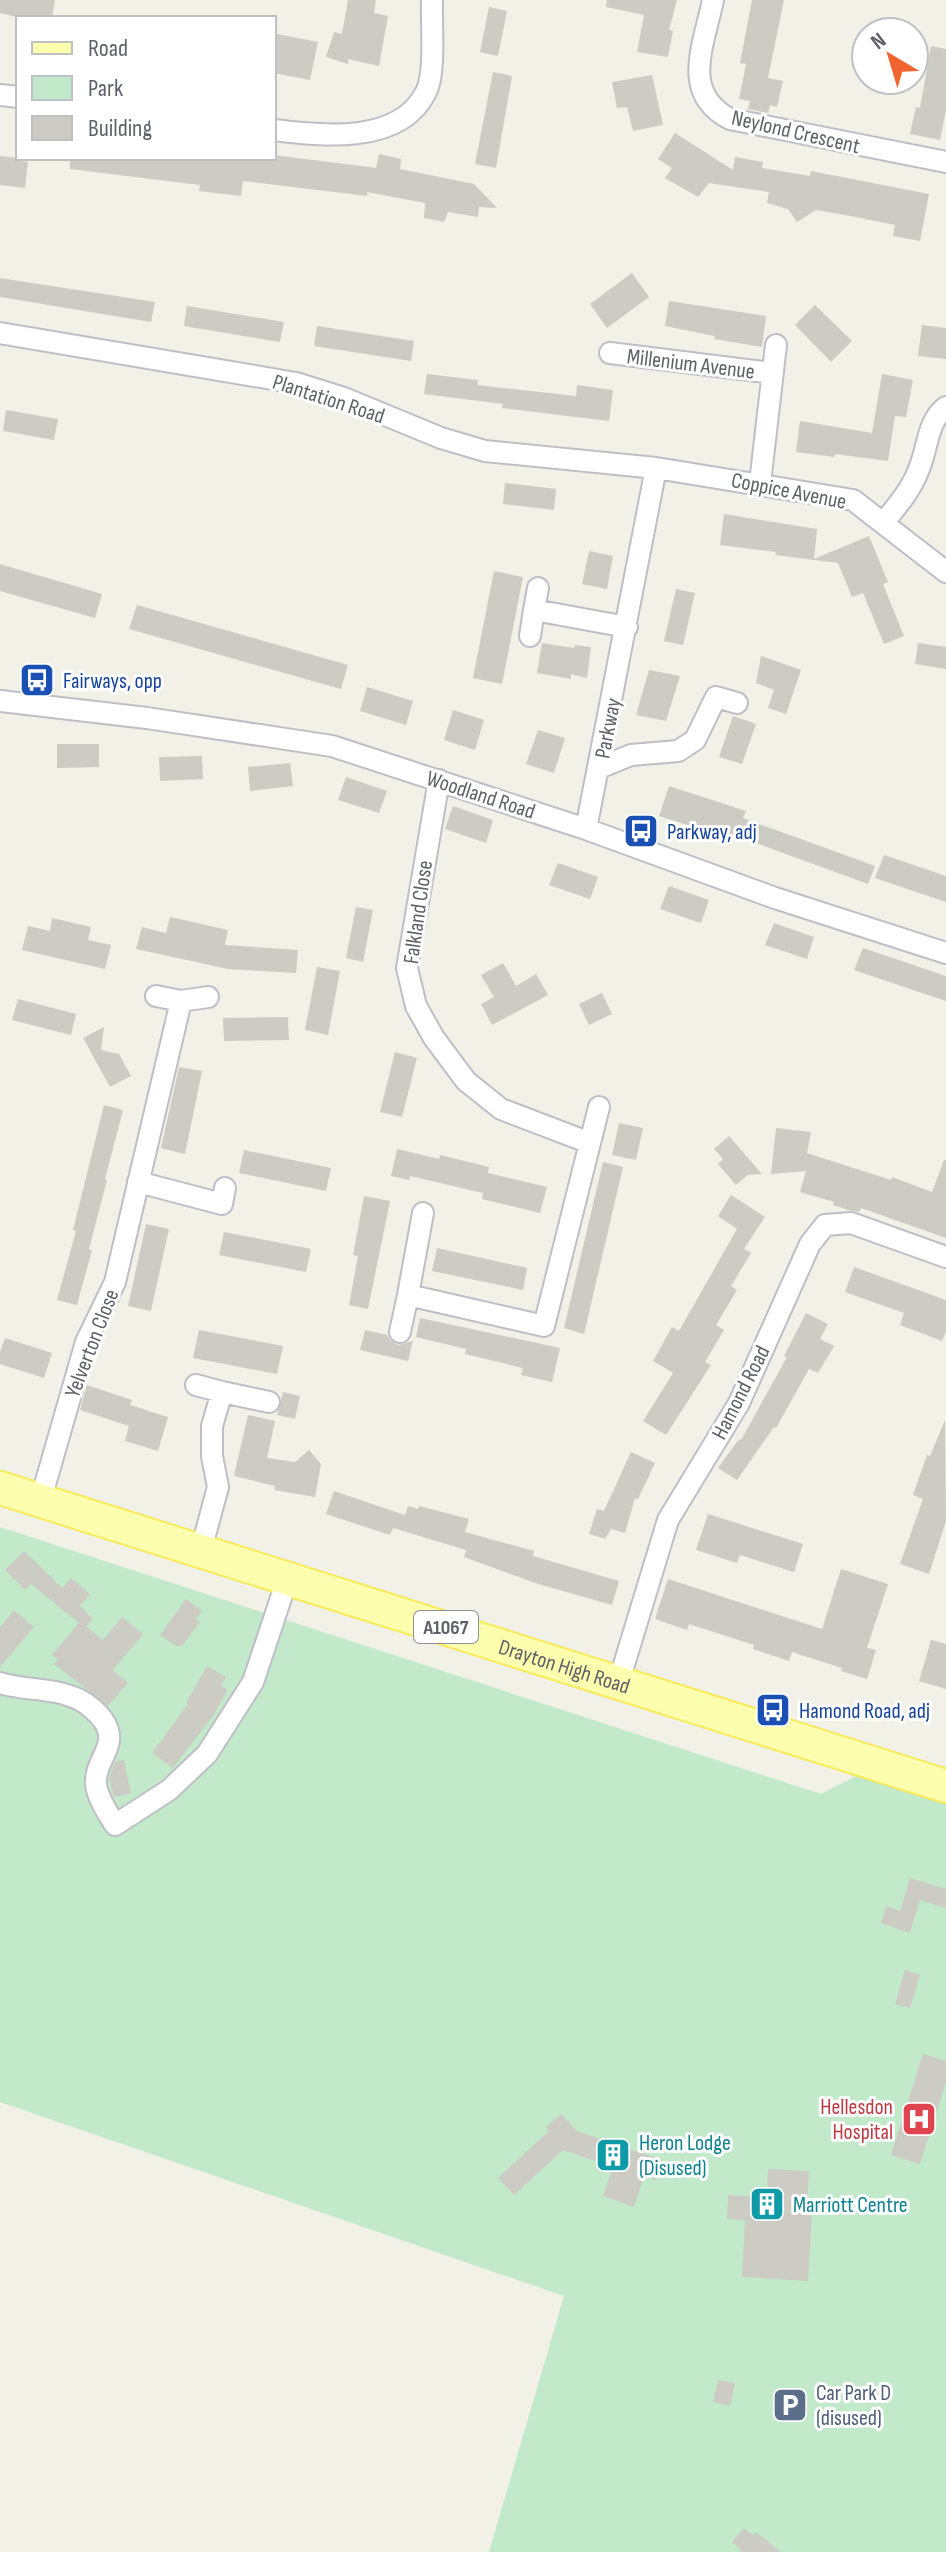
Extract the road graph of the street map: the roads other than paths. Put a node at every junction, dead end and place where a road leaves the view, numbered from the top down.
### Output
1 (432, 0) edge
2 (713, 0) edge
3 (276, 130) edge
4 (946, 162) edge
5 (0, 333) edge
6 (776, 345) dead end
7 (610, 353) dead end
8 (772, 373) junction
9 (946, 407) edge
10 (656, 468) junction
11 (760, 483) junction
12 (884, 522) junction
13 (946, 572) edge
14 (538, 588) dead end
15 (534, 610) junction
16 (627, 627) junction
17 (530, 636) dead end
18 (0, 701) edge
19 (737, 703) dead end
20 (599, 768) junction
21 (439, 780) junction
22 (586, 829) junction
23 (946, 953) edge
24 (156, 996) dead end
25 (208, 997) dead end
26 (181, 1001) junction
27 (599, 1107) dead end
28 (590, 1143) junction
29 (138, 1182) junction
30 (222, 1204) dead end
31 (423, 1213) dead end
32 (946, 1257) edge
33 (408, 1295) junction
34 (400, 1332) dead end
35 (196, 1385) dead end
36 (222, 1392) junction
37 (269, 1402) dead end
38 (0, 1488) edge
39 (40, 1502) junction
40 (201, 1550) junction
41 (288, 1577) junction
42 (619, 1681) junction
43 (0, 1683) edge
44 (946, 1786) edge

1 - 3 street
2 - 4 street, Neylond Crescent
5 - 10 street, Plantation Road
6 - 8 street, Millenium Avenue
7 - 8 street, Millenium Avenue
8 - 11 street, Millenium Avenue
9 - 12 street
10 - 11 street, Coppice Avenue
10 - 16 street, Parkway
11 - 12 street, Coppice Avenue
12 - 13 street, Coppice Avenue
14 - 15 street
15 - 16 street
15 - 17 street
16 - 20 street, Parkway
18 - 21 street, Woodland Road
19 - 20 street
20 - 22 street, Parkway
21 - 22 street, Woodland Road
21 - 28 street, Falkland Close
22 - 23 street, Woodland Road
24 - 26 street
25 - 26 street
26 - 29 street, Yelverton Close
27 - 28 street
28 - 33 street
29 - 30 street
29 - 39 street, Yelverton Close
31 - 33 street
32 - 42 street, Hamond Road
33 - 34 street
35 - 36 street
36 - 37 street
36 - 40 street
38 - 39 main road, Drayton High Road / A1067
39 - 40 main road, Drayton High Road / A1067
40 - 41 main road, Drayton High Road / A1067
41 - 42 main road, Drayton High Road / A1067
41 - 43 street
42 - 44 main road, Drayton High Road / A1067

